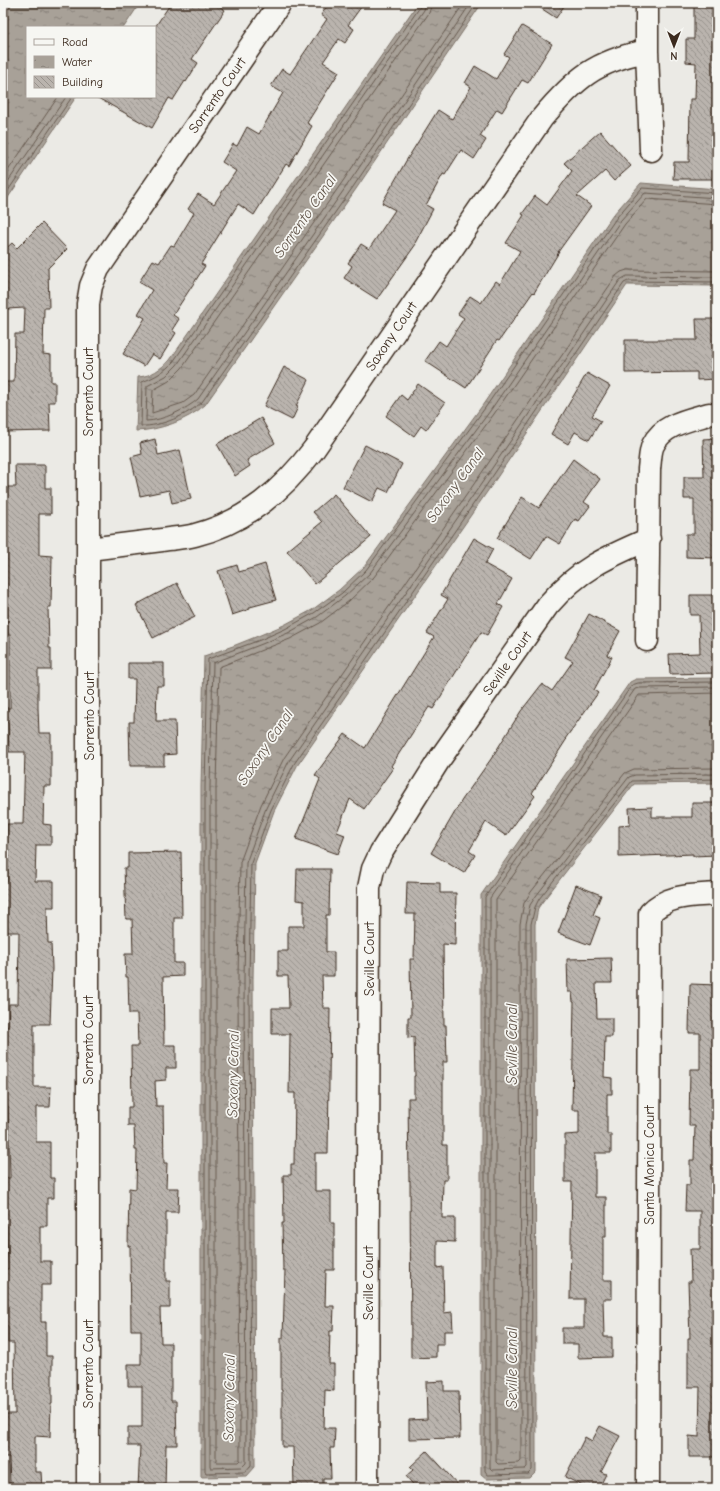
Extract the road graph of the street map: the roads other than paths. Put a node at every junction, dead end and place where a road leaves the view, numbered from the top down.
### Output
1 (280, 3) edge
2 (647, 3) edge
3 (647, 51) junction
4 (651, 150) dead end
5 (709, 414) dead end
6 (649, 539) junction
7 (89, 549) junction
8 (647, 640) dead end
9 (717, 894) edge
10 (88, 1488) edge
11 (367, 1488) edge
12 (648, 1488) edge

1 - 7 street, Sorrento Court
2 - 3 street
3 - 4 street
3 - 7 street, Saxony Court
5 - 6 street
6 - 8 street
6 - 11 street, Seville Court
7 - 10 street, Sorrento Court
9 - 12 street, Santa Monica Court

